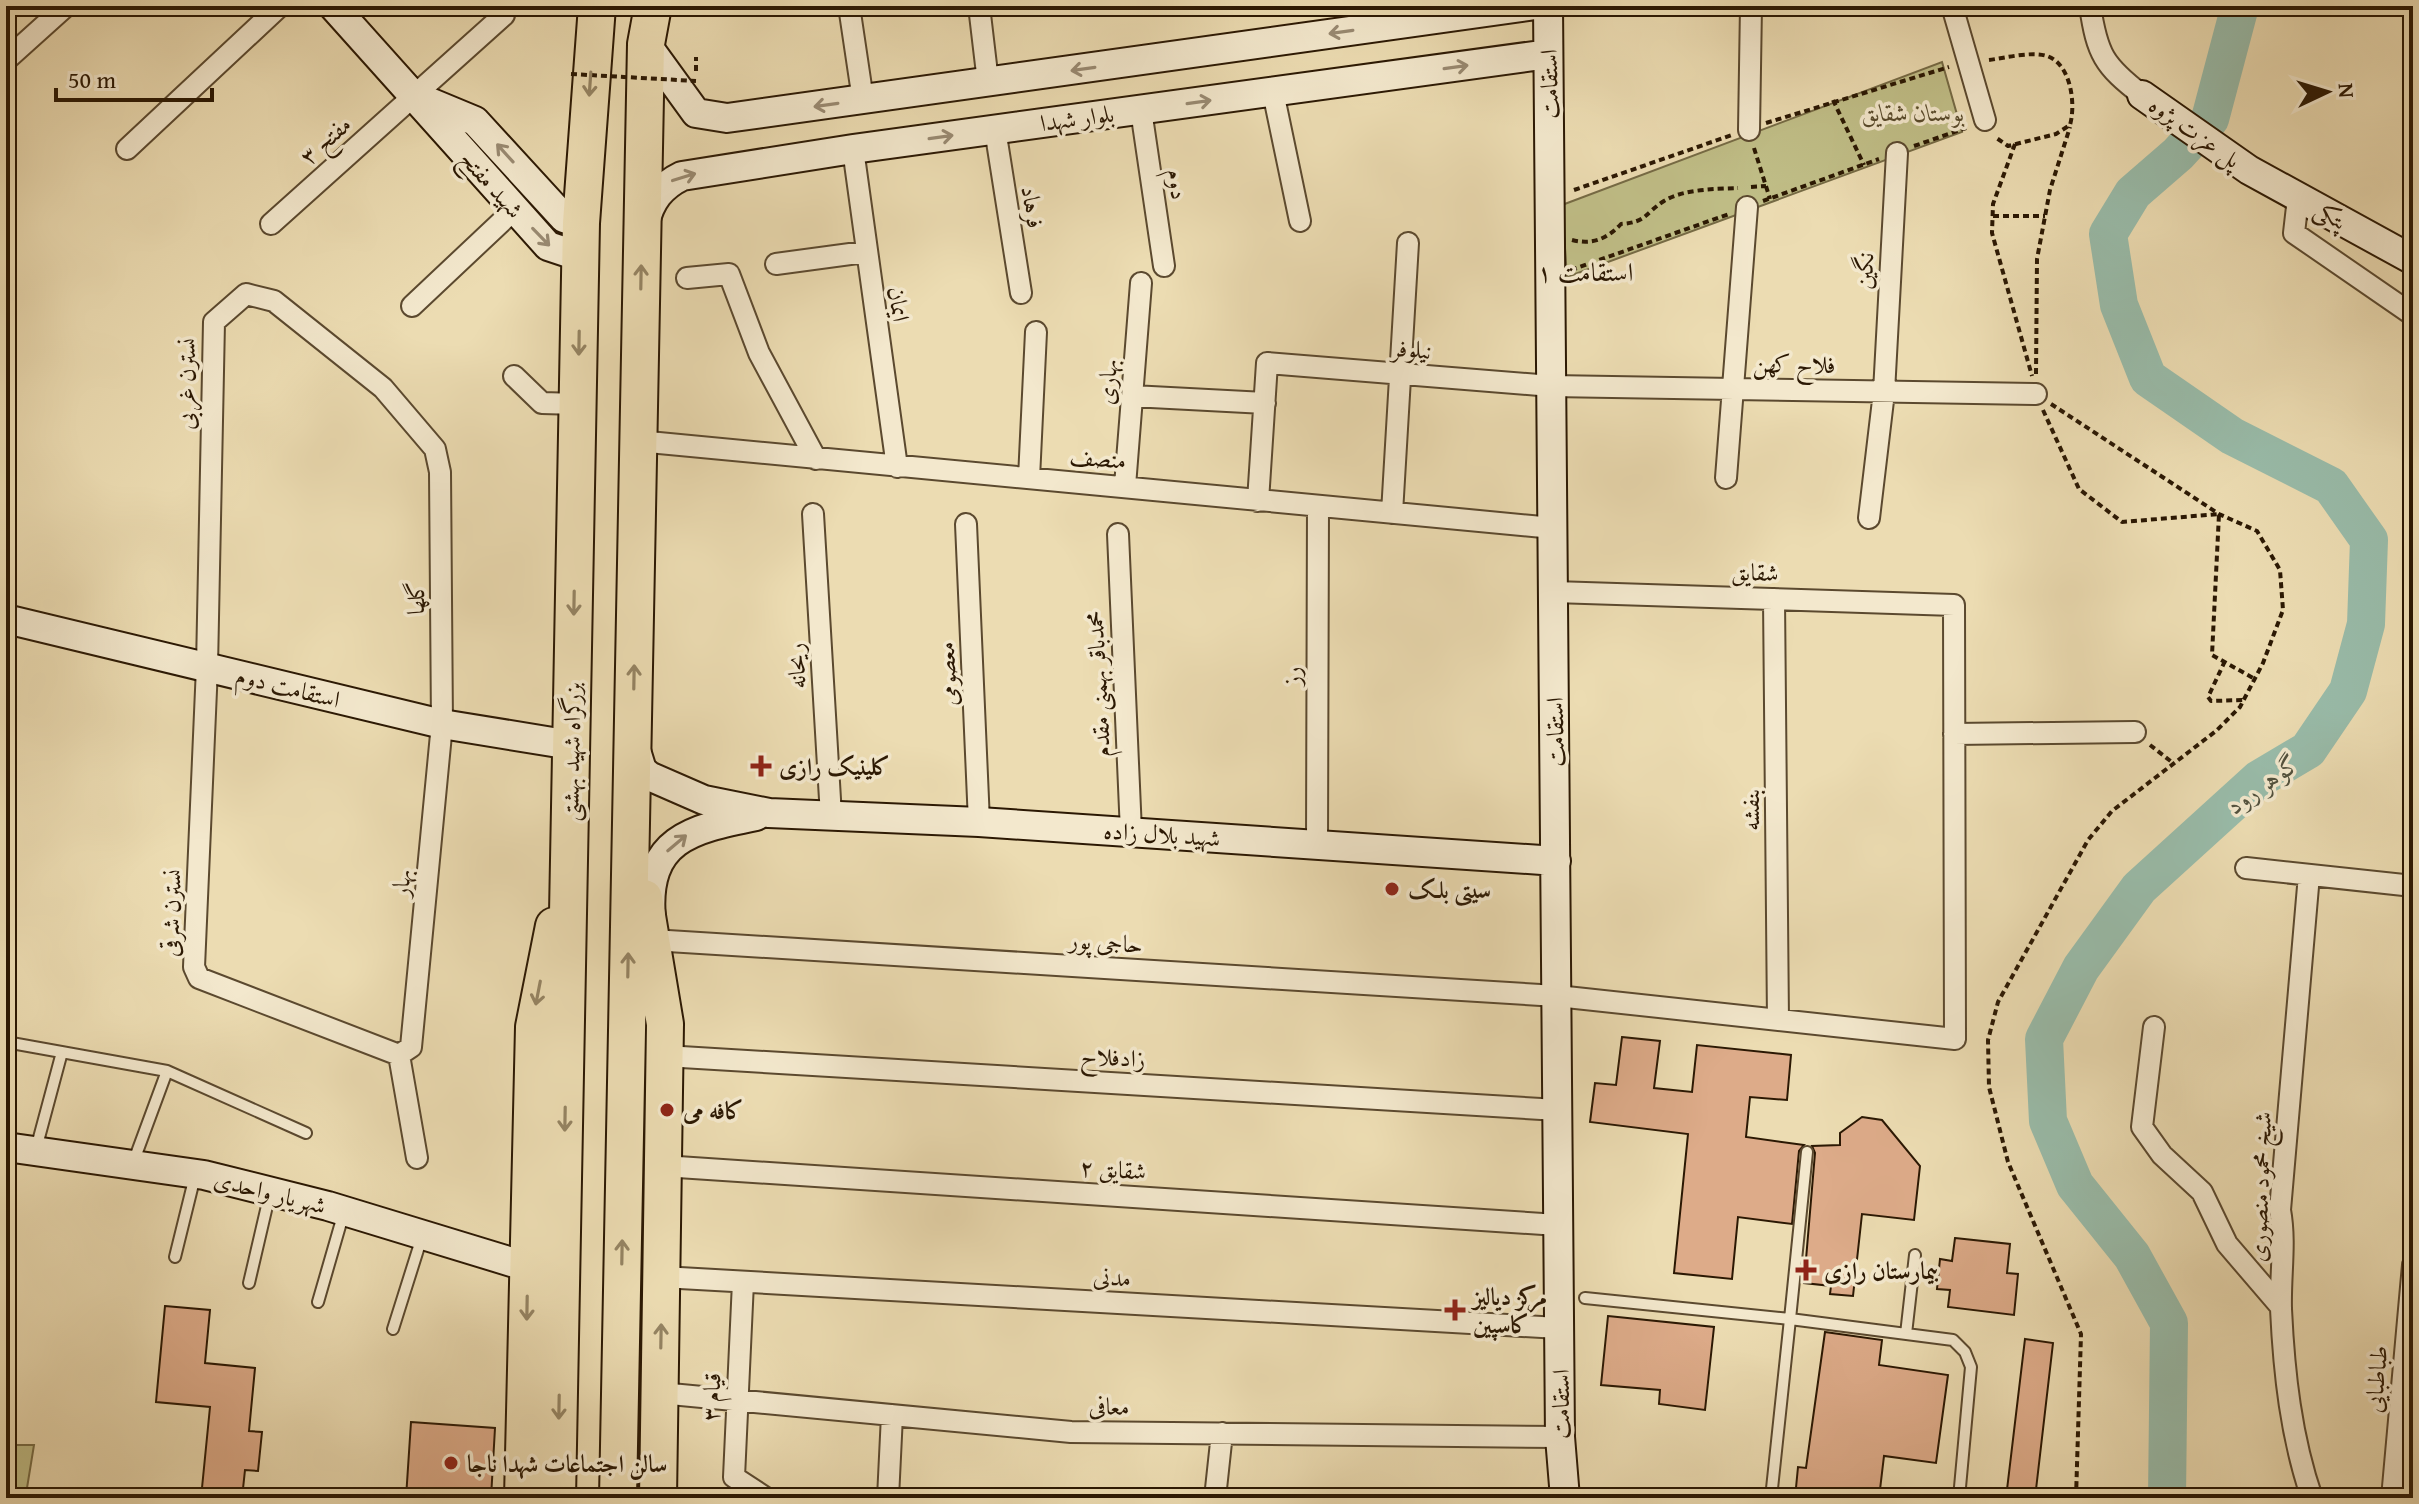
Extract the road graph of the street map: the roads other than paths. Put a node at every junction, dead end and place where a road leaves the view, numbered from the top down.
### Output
1 (66, 6) edge
2 (280, 6) edge
3 (333, 6) edge
4 (597, 6) edge
5 (653, 6) edge
6 (849, 6) edge
7 (979, 6) edge
8 (1529, 6) edge
9 (1548, 6) edge
10 (1751, 6) edge
11 (1952, 6) edge
12 (2090, 6) edge
13 (504, 15) dead end
14 (646, 44) junction
15 (1548, 54) junction
16 (6, 60) edge
17 (988, 82) junction
18 (1273, 92) junction
19 (2142, 95) joint
20 (413, 96) junction
21 (863, 100) junction
22 (1141, 110) junction
23 (1985, 120) road end
24 (995, 129) junction
25 (1749, 130) road end
26 (127, 149) dead end
27 (853, 149) junction
28 (1897, 153) road end
29 (2249, 170) joint
30 (2298, 198) junction
31 (1747, 207) road end
32 (515, 209) junction
33 (1300, 221) dead end
34 (271, 224) dead end
35 (642, 236) junction
36 (581, 240) junction
37 (1408, 243) dead end
38 (865, 252) junction
39 (2413, 260) edge
40 (776, 264) dead end
41 (1164, 266) dead end
42 (687, 278) dead end
43 (1141, 283) dead end
44 (1021, 293) dead end
45 (412, 306) dead end
46 (2413, 315) edge
47 (1036, 332) dead end
48 (1401, 374) junction
49 (514, 376) dead end
50 (1551, 386) junction
51 (1731, 389) junction
52 (1884, 392) junction
53 (2036, 394) road end
54 (1132, 396) junction
55 (1265, 403) junction
56 (578, 404) junction
57 (638, 441) junction
58 (816, 459) junction
59 (897, 467) junction
60 (440, 472) joint
61 (1029, 478) junction
62 (1726, 478) dead end
63 (1125, 486) junction
64 (1258, 501) junction
65 (1318, 506) junction
66 (1392, 513) junction
67 (813, 514) dead end
68 (1869, 518) dead end
69 (966, 524) dead end
70 (1553, 528) junction
71 (1118, 534) dead end
72 (1554, 592) junction
73 (1774, 599) junction
74 (6, 619) edge
75 (207, 667) junction
76 (442, 724) junction
77 (2135, 732) road end
78 (1954, 734) junction
79 (632, 738) junction
80 (571, 745) junction
81 (769, 813) junction
82 (831, 816) junction
83 (979, 822) junction
84 (631, 825) junction
85 (1131, 832) junction
86 (1317, 845) junction
87 (1556, 861) junction
88 (569, 862) junction
89 (2246, 868) dead end
90 (2309, 875) junction
91 (2413, 886) edge
92 (652, 940) junction
93 (1557, 996) junction
94 (1778, 1020) junction
95 (2154, 1027) dead end
96 (6, 1042) edge
97 (405, 1051) junction
98 (62, 1052) junction
99 (665, 1056) junction
100 (167, 1071) junction
101 (1558, 1110) junction
102 (306, 1133) dead end
103 (6, 1147) edge
104 (36, 1151) junction
105 (1807, 1152) dead end
106 (417, 1158) dead end
107 (132, 1165) junction
108 (663, 1166) junction
109 (196, 1174) junction
110 (270, 1191) junction
111 (344, 1211) junction
112 (1558, 1225) junction
113 (423, 1235) junction
114 (1915, 1255) dead end
115 (175, 1257) dead end
116 (2413, 1265) edge
117 (528, 1267) junction
118 (662, 1277) junction
119 (743, 1282) junction
120 (249, 1283) dead end
121 (1585, 1298) dead end
122 (318, 1302) dead end
123 (2281, 1307) junction
124 (1790, 1319) junction
125 (1559, 1328) junction
126 (393, 1329) dead end
127 (1906, 1334) junction
128 (660, 1393) junction
129 (737, 1401) junction
130 (892, 1415) junction
131 (1222, 1433) junction
132 (1560, 1448) junction
133 (523, 1498) edge
134 (557, 1498) edge
135 (618, 1498) edge
136 (658, 1498) edge
137 (766, 1498) edge
138 (888, 1498) edge
139 (1215, 1498) edge
140 (1550, 1498) edge
141 (1565, 1498) edge
142 (1771, 1498) edge
143 (1959, 1498) edge
144 (2312, 1498) edge
145 (2392, 1498) edge

1 - 16 street
2 - 26 street
3 - 20 main road, شهید مفتح
4 -> 36 highway, بزرگراه شهید بهشتی
5 - 14 highway
6 - 21 street
7 - 17 street
8 -> 17 main road, بلوار شهدا
9 - 15 main road, استقامت
10 - 25 street
11 - 23 street
12 - 19 street
13 - 20 street, مفتح ۳
21 -> 14 main road, بلوار شهدا
14 - 35 highway
18 -> 15 main road, بلوار شهدا
15 - 50 main road, استقامت
17 - 21 main road, بلوار شهدا
22 -> 18 main road, بلوار شهدا
18 - 33 street
19 - 29 main road, پل عزت پژوه
20 - 32 main road, شهید مفتح
20 - 34 street, مفتح ۳
36 -> 20 main road, شهید مفتح
22 - 24 main road, بلوار شهدا
22 - 41 street, دوم
27 -> 24 main road, بلوار شهدا
24 - 44 street, فرهاد
35 -> 27 main road, بلوار شهدا
27 - 38 street, ایمان
28 - 52 street, نگین
29 - 30 main road, پتکی
30 - 39 main road, پتکی
30 - 46 street
31 - 51 street
32 -> 36 main road, شهید مفتح
32 - 45 street
57 -> 35 highway
36 -> 56 highway, بزرگراه شهید بهشتی
37 - 48 street
38 - 40 street
38 - 59 street, ایمان
42 - 58 street
43 - 54 street, بهاری
47 - 61 street
48 - 50 street, نیلوفر
48 - 55 street, نیلوفر
48 - 66 street
49 - 56 street
50 - 51 street, فلاح کهن
50 - 70 main road, استقامت
51 - 52 street, فلاح کهن
51 - 62 street
52 - 53 street, فلاح کهن
52 - 68 street, نگین
54 - 55 street
54 - 63 street, بهاری
55 - 64 street
56 -> 80 highway, بزرگراه شهید بهشتی
57 - 58 street, منصف
79 -> 57 highway
58 - 59 street, منصف
59 - 61 street, منصف
60 - 75 street, نسترن غربی
60 - 76 street, گلها
61 - 63 street, منصف
63 - 64 street, منصف
64 - 65 street, منصف
65 - 66 street, منصف
65 - 86 street, رز
66 - 70 street, منصف
67 - 82 street, ریحانه
69 - 83 street, معصومی
70 - 72 main road, استقامت
71 - 85 street, محمدباقر بهمنی مقدم
72 - 73 street, شقایق
72 - 87 main road, استقامت
73 - 78 street, شقایق
73 - 94 street, بنفشه
74 - 75 main road, استقامت دوم
75 - 76 main road, استقامت دوم
75 - 97 street, نسترن شرقی
76 - 80 main road, استقامت دوم
76 - 97 street, بهار
77 - 78 street
78 - 94 street
79 - 81 main road, شهید بلال زاده
79 - 84 highway
80 - 88 highway, بزرگراه شهید بهشتی
81 - 82 main road, شهید بلال زاده
92 -> 81 main road, شهید بلال زاده
82 - 83 main road, شهید بلال زاده
83 - 85 main road, شهید بلال زاده
84 - 92 highway
135 -> 84 highway
85 - 86 main road, شهید بلال زاده
86 - 87 main road, شهید بلال زاده
87 - 93 main road, استقامت
88 -> 117 highway
88 -> 134 highway, بزرگراه شهید بهشتی
89 - 90 street
90 - 91 street
90 - 123 street, شیخ محمود منصوری
92 - 93 street, حاجی پور
92 - 99 highway
93 - 94 street
93 - 101 main road, استقامت
95 - 123 street
96 - 98 lane
97 - 106 street, بهار
98 - 100 lane
98 - 104 lane
99 - 101 street, زادفلاح
99 - 108 highway
100 - 102 lane
100 - 107 lane
101 - 112 main road, استقامت
103 - 104 main road, شهریار واحدی
104 - 107 main road, شهریار واحدی
105 - 124 lane
107 - 109 main road, شهریار واحدی
108 - 112 street, شقایق ۲
108 - 118 highway
109 - 110 main road, شهریار واحدی
109 - 115 lane
110 - 111 main road, شهریار واحدی
110 - 120 lane
111 - 113 main road, شهریار واحدی
111 - 122 lane
112 - 125 main road, استقامت
113 - 117 main road, شهریار واحدی
113 - 126 lane
114 - 127 lane
116 - 145 street, طباطبایی
117 -> 133 highway
118 - 119 street, مدنی
128 -> 118 highway
119 - 125 street, مدنی
119 - 129 street, قیام ۳
121 - 124 lane
123 - 144 street, شیخ محمود منصوری
124 - 127 lane
124 - 142 lane
125 - 132 main road, استقامت
127 - 143 lane
128 - 129 street, معافی
128 - 136 highway
129 - 130 street, معافی
129 - 137 street, قیام ۳
130 - 131 street, معافی
130 - 138 street
131 - 132 street, معافی
131 - 139 street
132 - 140 main road, استقامت
132 - 141 main road, استقامت

